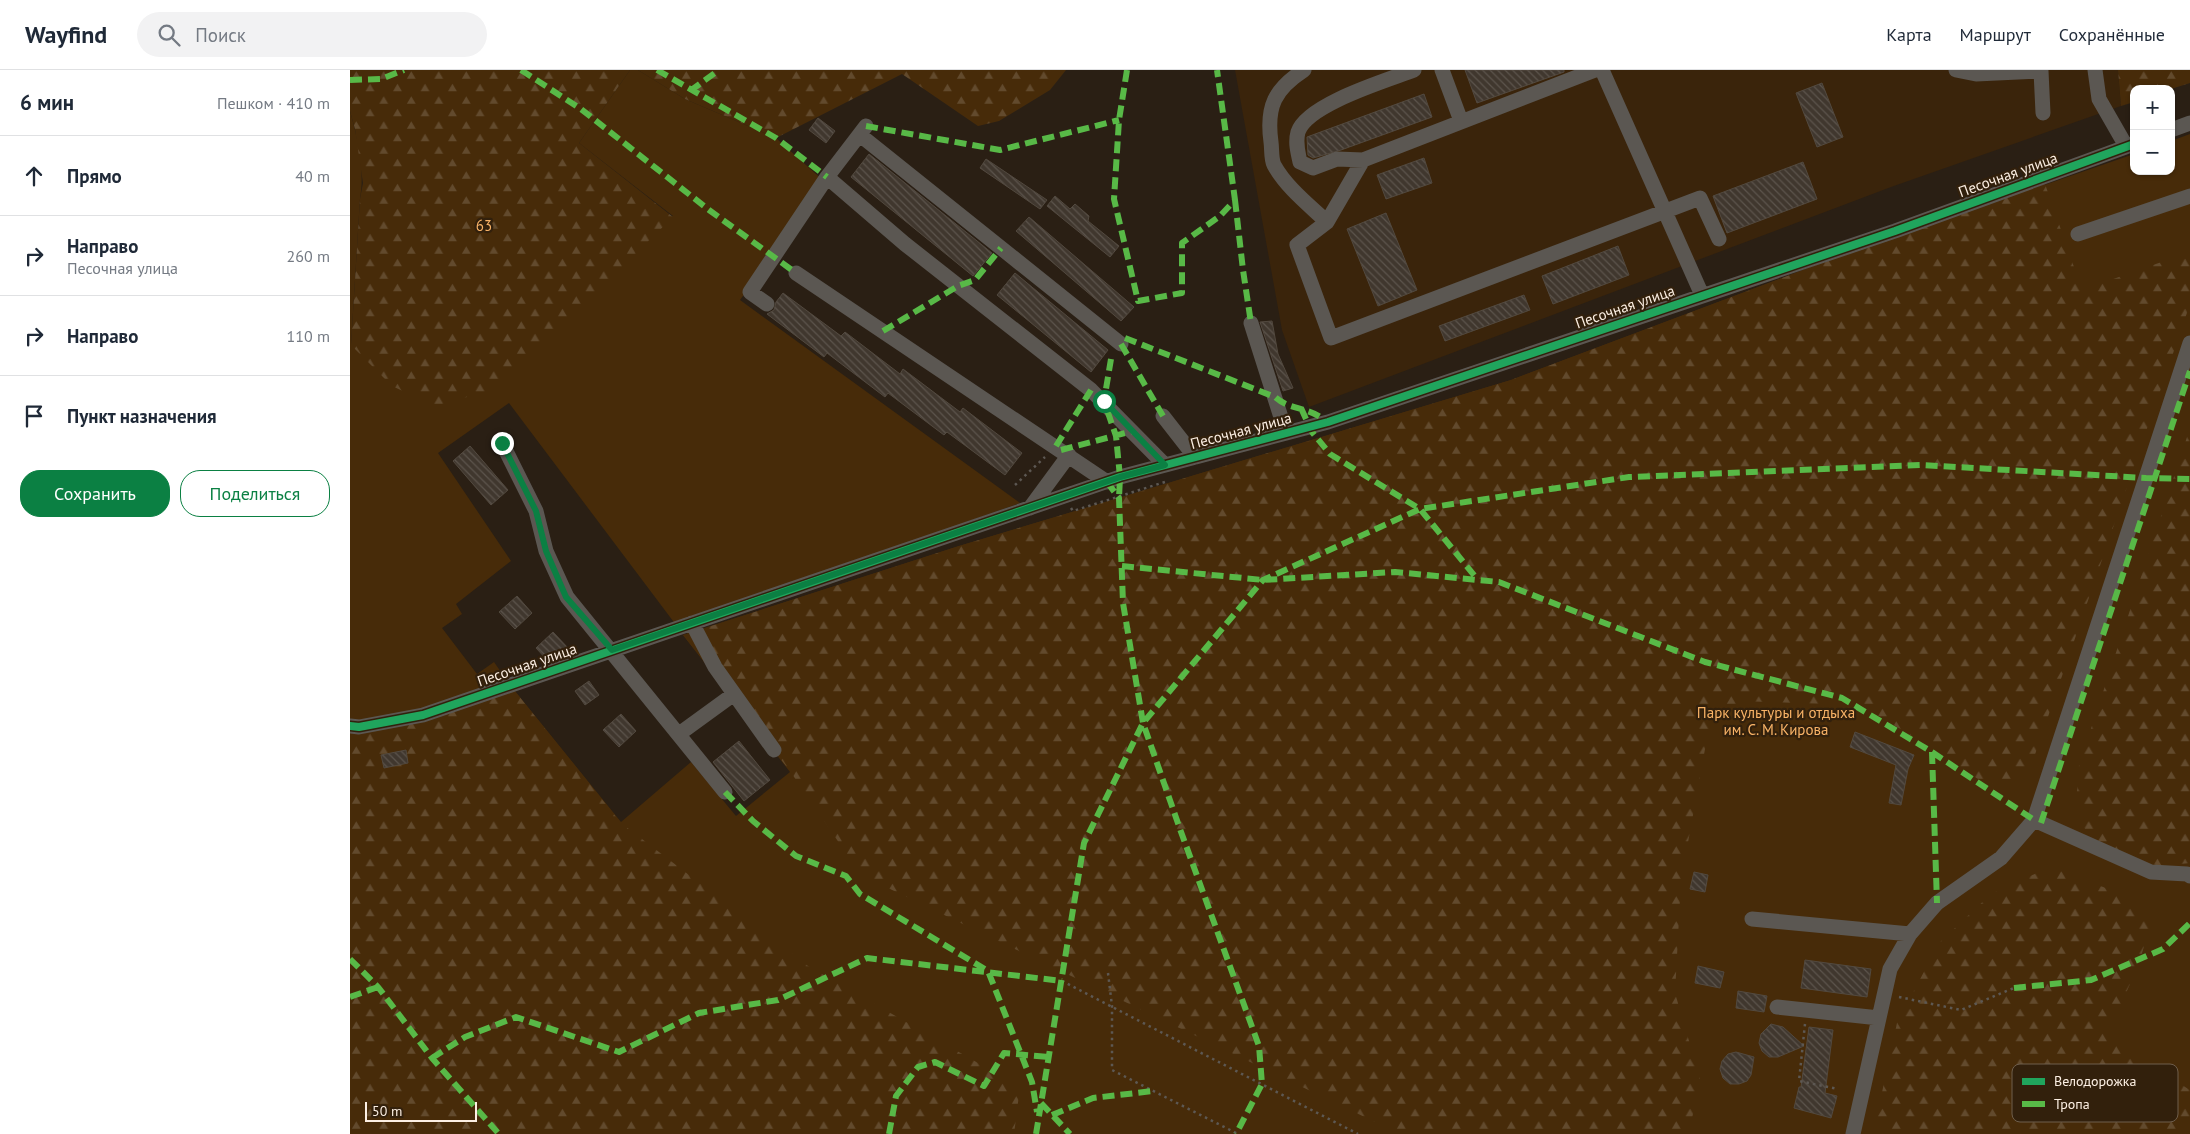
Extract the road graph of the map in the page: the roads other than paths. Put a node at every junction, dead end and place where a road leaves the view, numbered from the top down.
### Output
1 (1304, 70) edge
2 (1414, 70) edge
3 (1442, 70) edge
4 (1595, 70) edge
5 (1602, 70) edge
6 (1956, 70) edge
7 (2095, 70) edge
8 (1976, 72) edge
9 (2043, 113) dead end
10 (1461, 121) junction
11 (2130, 145) edge
12 (1363, 160) junction
13 (1313, 168) junction
14 (827, 177) junction
15 (1294, 189) junction
16 (2190, 196) edge
17 (1665, 212) junction
18 (1327, 222) junction
19 (2078, 234) dead end
20 (1720, 239) dead end
21 (796, 273) dead end
22 (1702, 295) junction
23 (767, 304) dead end
24 (1251, 324) dead end
25 (2190, 343) edge
26 (1121, 344) dead end
27 (1163, 416) dead end
28 (1286, 433) junction
29 (502, 443) dead end
30 (1069, 455) junction
31 (1195, 457) junction
32 (1165, 465) junction
33 (1107, 482) junction
34 (1030, 508) junction
35 (692, 623) junction
36 (612, 650) junction
37 (734, 694) junction
38 (350, 726) edge
39 (679, 734) junction
40 (774, 750) dead end
41 (726, 792) dead end
42 (2034, 820) junction
43 (2189, 875) edge
44 (1752, 919) dead end
45 (1910, 934) junction
46 (1777, 1007) dead end
47 (1879, 1018) junction
48 (1853, 1134) edge

1 - 15 street
2 - 13 street
3 - 10 street
4 - 10 street
5 - 17 street
6 - 8 street
7 - 11 street
8 - 9 street
10 - 12 street
11 - 22 street, Песочная улица
12 - 13 street
12 - 18 street
13 - 15 street
14 - 23 street
14 - 26 street
14 - 32 street
15 - 18 street
16 - 19 street
17 - 18 street
17 - 20 street
17 - 22 street
21 - 30 street
22 - 28 street, Песочная улица
24 - 28 street
25 - 42 street
27 - 31 street
28 - 31 street, Песочная улица
29 - 36 street
30 - 33 street
30 - 34 street
31 - 32 street, Песочная улица
32 - 33 street, Песочная улица
33 - 34 street, Песочная улица
34 - 35 street, Песочная улица
35 - 36 street, Песочная улица
35 - 37 street
36 - 38 street, Песочная улица
36 - 39 street
37 - 39 street
37 - 40 street
39 - 41 street
42 - 43 street
42 - 45 street
44 - 45 street
45 - 47 street
46 - 47 street
47 - 48 street

